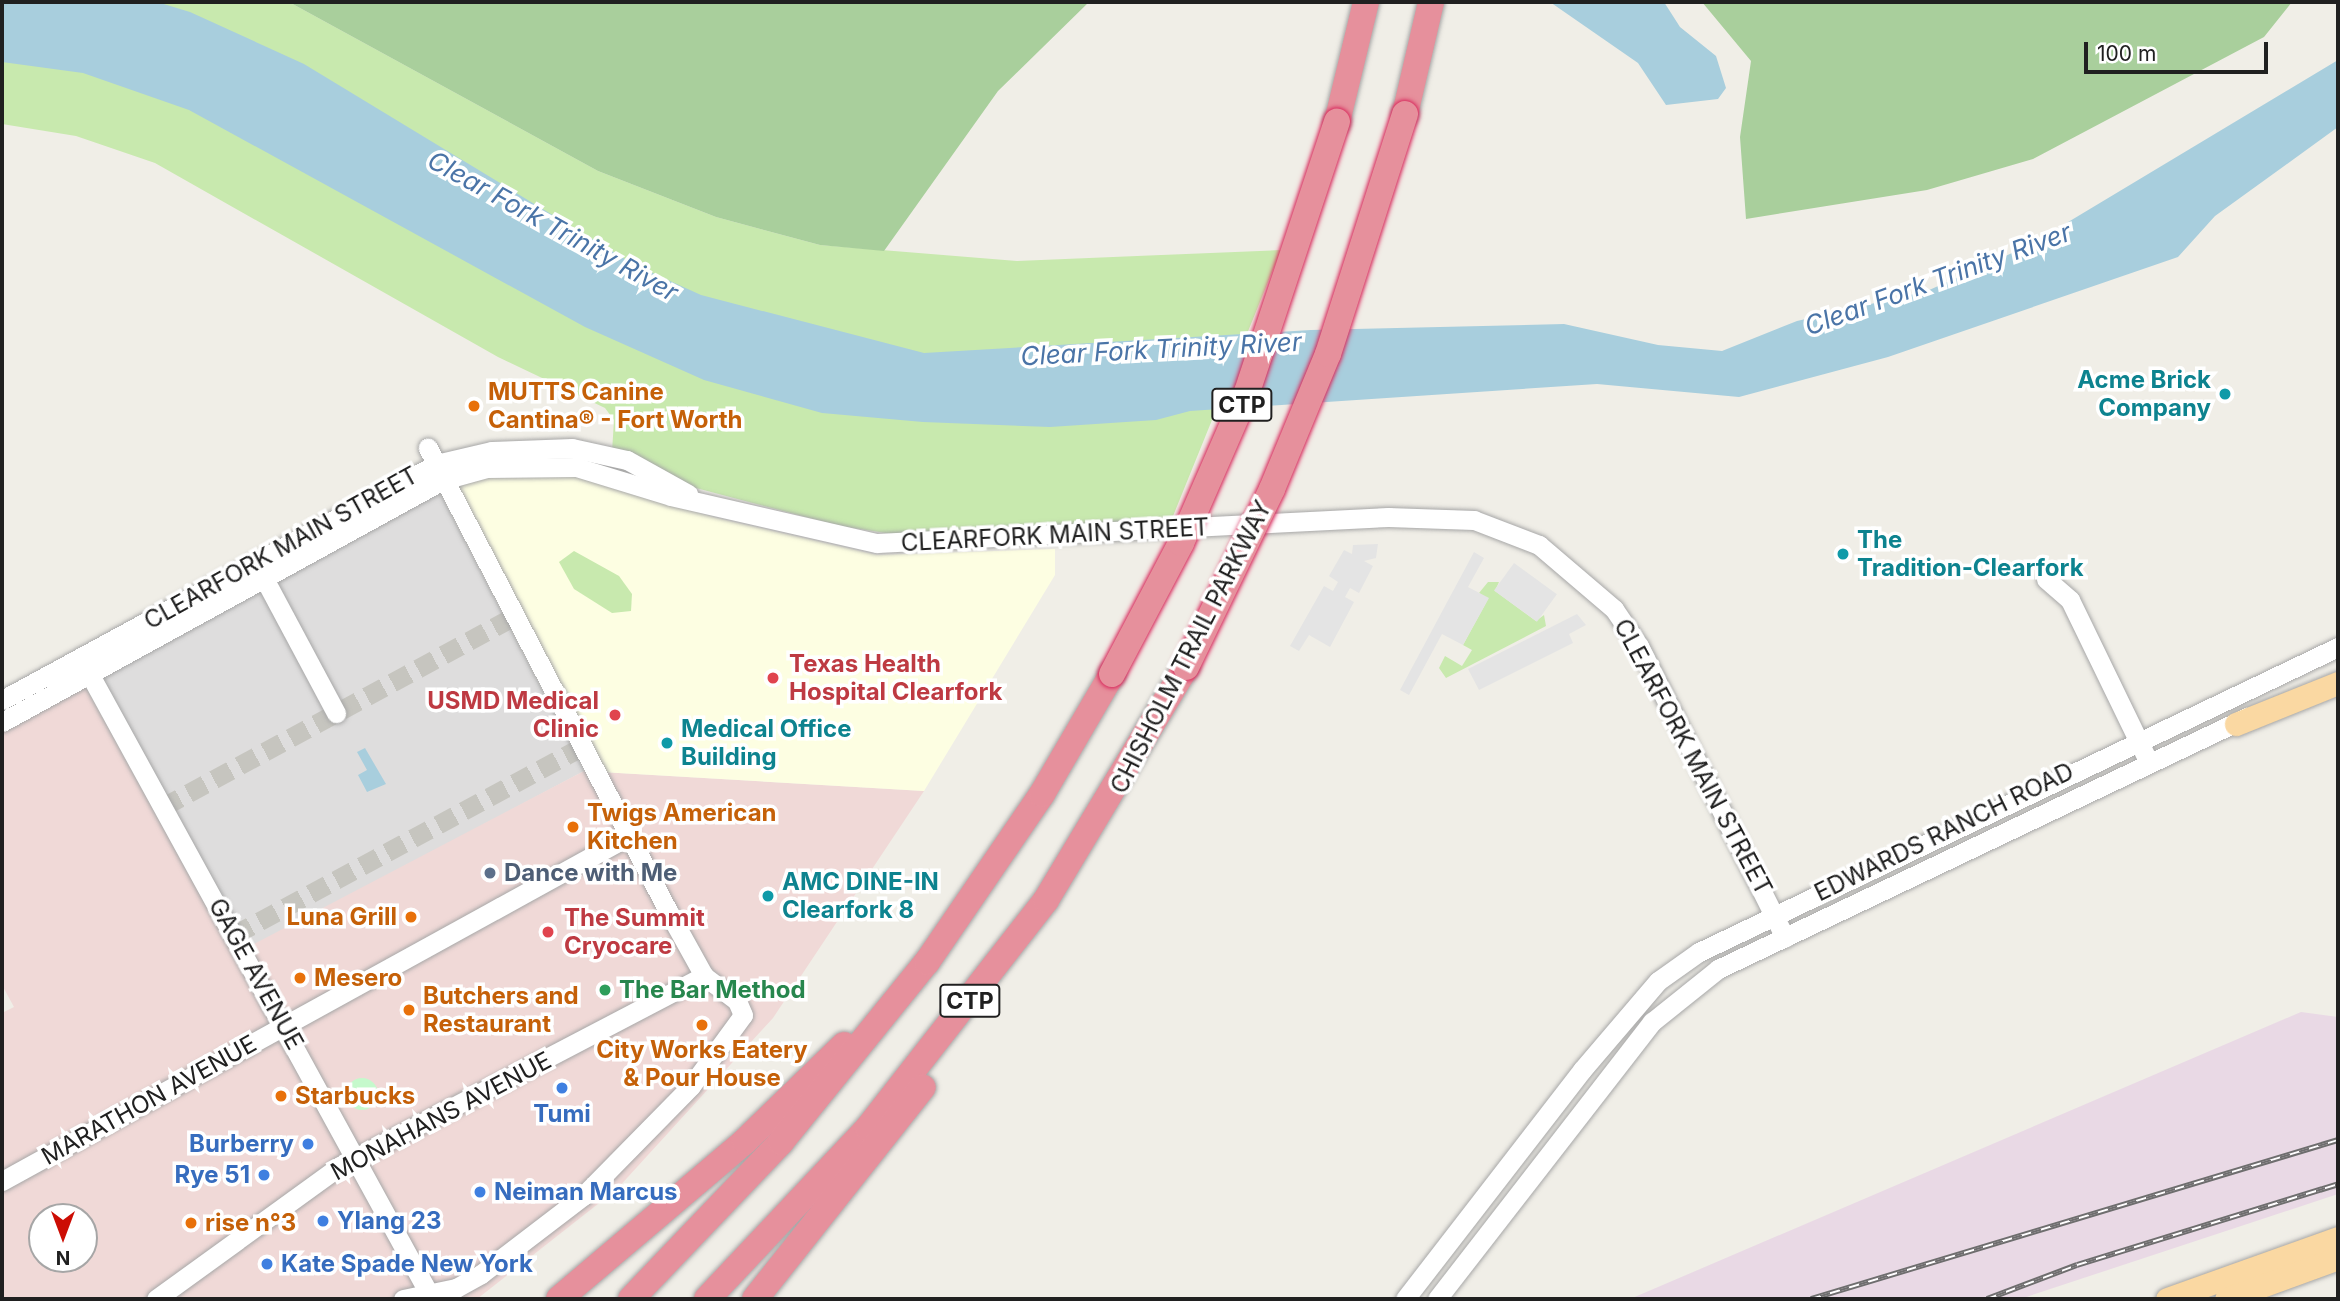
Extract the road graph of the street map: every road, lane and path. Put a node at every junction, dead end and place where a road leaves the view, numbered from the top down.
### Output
1 (1366, 2) edge
2 (1432, 2) edge
3 (436, 464) junction
4 (2046, 579) dead end
5 (265, 580) junction
6 (2338, 647) edge
7 (85, 665) junction
8 (2338, 671) edge
9 (2338, 683) edge
10 (2, 700) edge
11 (336, 713) dead end
12 (2, 722) edge
13 (2236, 724) junction
14 (2137, 738) junction
15 (2149, 763) junction
16 (2026, 791) junction
17 (627, 837) junction
18 (1975, 843) junction
19 (1046, 900) junction
20 (1776, 916) junction
21 (1785, 937) junction
22 (927, 962) junction
23 (704, 976) junction
24 (284, 1025) junction
25 (1599, 1050) junction
26 (1619, 1065) junction
27 (355, 1158) junction
28 (2, 1181) edge
29 (2338, 1238) edge
30 (2338, 1259) edge
31 (428, 1292) junction
32 (2224, 1293) edge
33 (156, 1299) edge
34 (403, 1299) edge
35 (559, 1299) edge
36 (631, 1299) edge
37 (707, 1299) edge
38 (755, 1299) edge
39 (1405, 1299) edge
40 (1437, 1299) edge
41 (2167, 1299) edge
42 (2272, 1299) edge

1 - 22 highway, CTP, bridge
2 - 19 highway, CHISHOLM TRAIL PARKWAY / CTP, bridge
3 - 5 street, CLEARFORK MAIN STREET
3 - 7 street, CLEARFORK MAIN STREET
3 - 17 street
3 - 20 street, CLEARFORK MAIN STREET
4 - 14 street
5 - 7 street, CLEARFORK MAIN STREET
5 - 11 street
6 - 14 street, EDWARDS RANCH ROAD
7 - 10 street, CLEARFORK MAIN STREET
7 - 12 street, CLEARFORK MAIN STREET
7 - 24 street, GAGE AVENUE
8 - 13 street, EDWARDS RANCH ROAD
9 - 13 main road
13 - 15 street, EDWARDS RANCH ROAD
14 - 15 street
14 - 16 street, EDWARDS RANCH ROAD
15 - 18 street, EDWARDS RANCH ROAD
16 - 18 street
16 - 20 street, EDWARDS RANCH ROAD
17 - 23 street
17 - 24 street, MARATHON AVENUE
18 - 21 street, EDWARDS RANCH ROAD
19 - 37 highway, CHISHOLM TRAIL PARKWAY / CTP
19 - 38 highway
20 - 21 street, CLEARFORK MAIN STREET
20 - 25 street, EDWARDS RANCH ROAD
21 - 26 street, EDWARDS RANCH ROAD
22 - 35 highway
22 - 36 highway, CTP
23 - 27 street, MONAHANS AVENUE
23 - 31 street
24 - 27 street, GAGE AVENUE
24 - 28 street, MARATHON AVENUE
25 - 26 street
25 - 39 street, EDWARDS RANCH ROAD
26 - 40 street, EDWARDS RANCH ROAD
27 - 31 street, GAGE AVENUE
27 - 33 street, MONAHANS AVENUE
29 - 32 main road
30 - 32 main road
30 - 42 main road
31 - 34 street
32 - 41 main road

